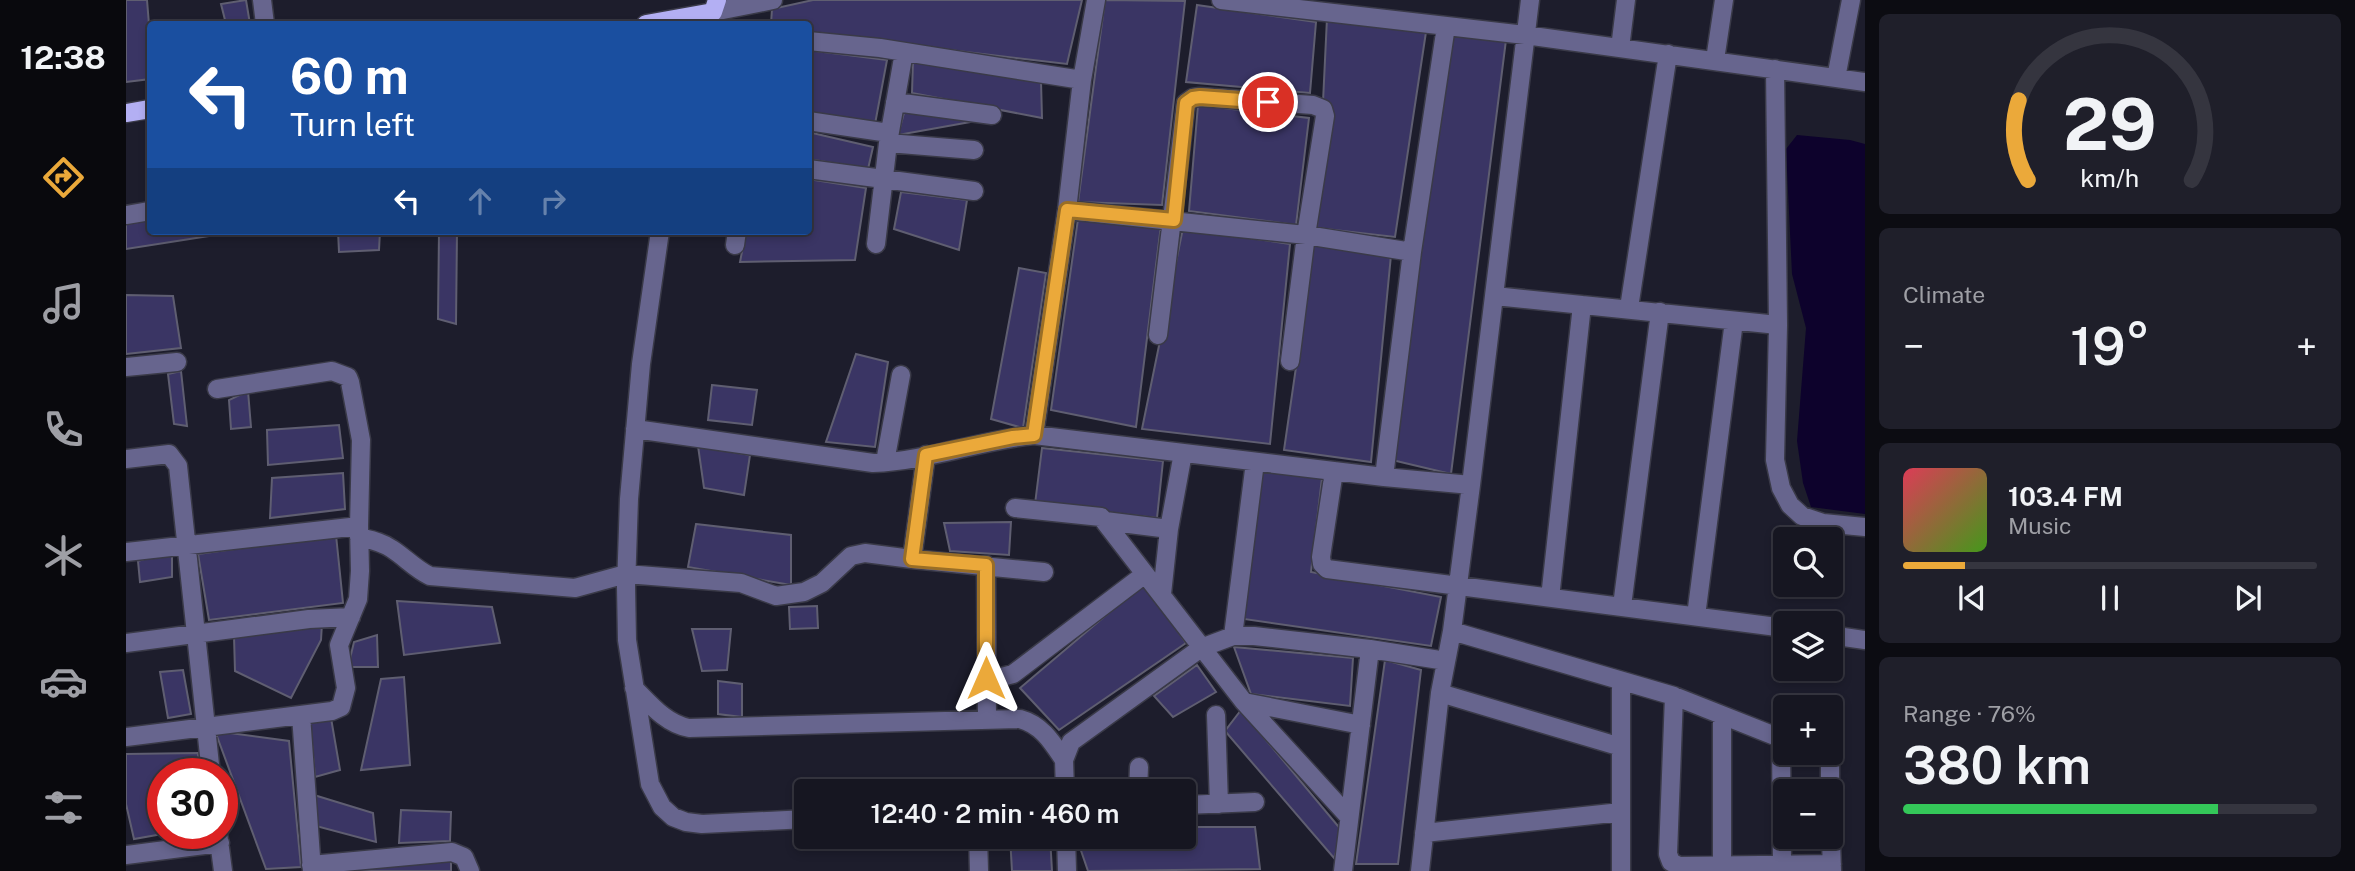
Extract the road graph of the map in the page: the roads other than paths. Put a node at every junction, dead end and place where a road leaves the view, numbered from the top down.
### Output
1 (262, 0) edge
2 (773, 0) edge
3 (1096, 0) edge
4 (1221, 0) edge
5 (1530, 0) edge
6 (1626, 0) edge
7 (1724, 0) edge
8 (1851, 0) edge
9 (715, 6) edge
10 (1372, 9) edge
11 (694, 20) edge
12 (265, 21) edge
13 (1446, 26) junction
14 (1525, 35) junction
15 (812, 41) edge
16 (1620, 48) junction
17 (904, 52) junction
18 (1668, 54) junction
19 (1715, 60) junction
20 (1774, 69) junction
21 (1836, 78) junction
22 (1082, 80) junction
23 (1865, 82) edge
24 (895, 102) junction
25 (147, 110) edge
26 (126, 113) edge
27 (992, 116) dead end
28 (812, 122) edge
29 (888, 138) junction
30 (974, 150) dead end
31 (812, 170) edge
32 (883, 179) junction
33 (974, 191) dead end
34 (1067, 210) junction
35 (147, 212) edge
36 (126, 215) edge
37 (1174, 220) junction
38 (1306, 234) junction
39 (659, 235) edge
40 (876, 244) dead end
41 (1412, 252) junction
42 (1495, 296) junction
43 (1582, 305) junction
44 (1629, 308) junction
45 (1660, 312) junction
46 (1734, 321) junction
47 (1778, 325) junction
48 (1158, 335) dead end
49 (1290, 361) dead end
50 (177, 362) dead end
51 (126, 367) edge
52 (901, 375) dead end
53 (217, 389) dead end
54 (635, 429) junction
55 (1034, 435) junction
56 (1183, 453) junction
57 (926, 455) junction
58 (126, 459) edge
59 (885, 462) junction
60 (1255, 462) junction
61 (1334, 471) junction
62 (1384, 477) junction
63 (1471, 485) junction
64 (1015, 508) dead end
65 (1101, 517) junction
66 (1865, 527) edge
67 (1168, 529) junction
68 (359, 532) junction
69 (185, 544) junction
70 (126, 552) edge
71 (912, 559) junction
72 (986, 565) junction
73 (1044, 572) dead end
74 (626, 574) junction
75 (1145, 574) junction
76 (1457, 585) junction
77 (1162, 594) junction
78 (1550, 598) junction
79 (1622, 606) junction
80 (1696, 616) junction
81 (351, 617) junction
82 (1773, 626) edge
83 (1451, 631) junction
84 (195, 634) junction
85 (1233, 636) junction
86 (1843, 637) edge
87 (1865, 640) edge
88 (126, 643) edge
89 (1201, 648) junction
90 (1370, 649) junction
91 (1446, 661) junction
92 (986, 678) junction
93 (1621, 681) junction
94 (634, 688) junction
95 (1440, 693) junction
96 (1674, 696) junction
97 (1244, 702) junction
98 (301, 715) junction
99 (1216, 715) dead end
100 (1722, 715) junction
101 (987, 719) junction
102 (1361, 725) junction
103 (205, 728) junction
104 (1773, 735) edge
105 (126, 737) edge
106 (1621, 747) junction
107 (209, 758) edge
108 (1064, 760) junction
109 (1783, 765) edge
110 (1139, 768) dead end
111 (1065, 779) edge
112 (1139, 779) edge
113 (1255, 802) dead end
114 (1219, 804) junction
115 (1196, 805) edge
116 (1621, 812) junction
117 (1349, 817) junction
118 (794, 820) edge
119 (1424, 833) junction
120 (162, 849) edge
121 (220, 849) edge
122 (978, 849) edge
123 (1066, 849) edge
124 (1831, 849) edge
125 (126, 856) edge
126 (1782, 864) junction
127 (1722, 865) junction
128 (311, 868) edge
129 (1832, 868) edge
130 (223, 871) edge
131 (470, 871) edge
132 (979, 871) edge
133 (1067, 871) edge
134 (1343, 871) edge
135 (1420, 871) edge
136 (1621, 871) edge

1 - 12 street
2 - 9 street
3 - 22 street
4 - 10 street
5 - 14 street
6 - 16 street
7 - 19 street
8 - 21 street
9 - 11 main road
10 - 13 street
13 - 14 street
13 - 41 street
14 - 16 street
14 - 42 street
15 - 17 street
16 - 18 street
17 - 22 street
17 - 24 street
18 - 19 street
18 - 44 street
19 - 20 street
20 - 21 street
20 - 47 street
21 - 23 street
22 - 34 street
24 - 27 street
24 - 29 street
25 - 26 main road
28 - 29 street
29 - 30 street
29 - 32 street
31 - 32 street
32 - 33 street
32 - 40 street
34 - 37 street
34 - 55 street
35 - 36 street
37 - 38 street
37 - 38 street
37 - 48 street
38 - 41 street
38 - 49 street
39 - 54 street
41 - 62 street
42 - 43 street
42 - 63 street
43 - 44 street
43 - 78 street
44 - 45 street
45 - 46 street
45 - 79 street
46 - 47 street
46 - 80 street
47 - 66 street
50 - 51 street
52 - 59 street
53 - 68 street
54 - 59 street
54 - 74 street
55 - 56 street
55 - 57 street
56 - 60 street
56 - 67 street
57 - 59 street
57 - 71 street
58 - 69 street
60 - 61 street
60 - 85 street
61 - 62 street
61 - 76 street
62 - 63 street
63 - 76 street
64 - 65 street
65 - 67 street
65 - 75 street
67 - 77 street
68 - 69 street
68 - 74 street
68 - 81 street
69 - 70 street
69 - 84 street
71 - 72 street
71 - 74 street
72 - 73 street
72 - 92 street
74 - 94 street
75 - 77 street
75 - 92 street
76 - 78 street
76 - 83 street
77 - 89 street
78 - 79 street
79 - 80 street
80 - 82 street
81 - 84 street
81 - 98 street
83 - 91 street
83 - 93 street
84 - 88 street
84 - 103 street
85 - 89 street
85 - 90 street
86 - 87 street
89 - 97 street
89 - 108 street
90 - 91 street
90 - 102 street
91 - 95 street
92 - 101 street
93 - 96 street
93 - 106 street
94 - 101 street
94 - 118 street
95 - 106 street
95 - 119 street
96 - 100 street
96 - 127 street
97 - 102 street
97 - 117 street
98 - 103 street
98 - 128 street
99 - 114 street
100 - 104 street
100 - 127 street
101 - 108 street
102 - 117 street
103 - 105 street
103 - 107 street
106 - 116 street
108 - 111 street
109 - 126 street
110 - 112 street
113 - 114 street
114 - 115 street
116 - 119 street
116 - 136 street
117 - 134 street
119 - 135 street
120 - 125 street
121 - 130 street
122 - 132 street
123 - 133 street
124 - 129 street
126 - 127 street
126 - 129 street
128 - 131 street

